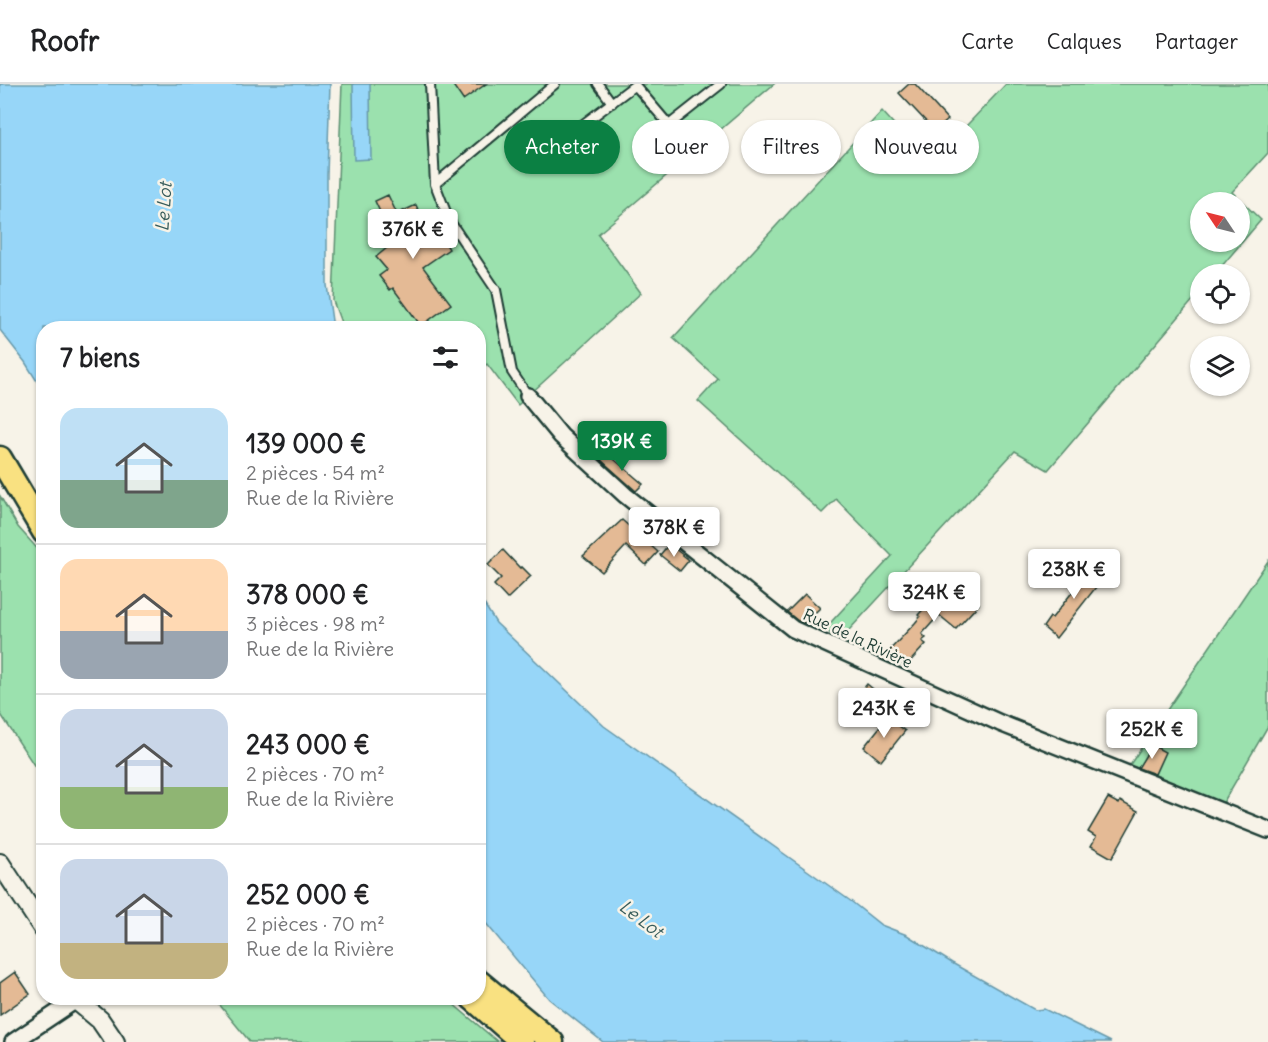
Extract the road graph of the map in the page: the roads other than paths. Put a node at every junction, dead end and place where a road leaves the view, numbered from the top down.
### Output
1 (430, 84) edge
2 (555, 84) edge
3 (598, 84) edge
4 (722, 84) edge
5 (612, 103) junction
6 (589, 120) edge
7 (435, 184) junction
8 (528, 396) joint
9 (0, 459) edge
10 (36, 519) edge
11 (1268, 830) edge
12 (0, 863) edge
13 (36, 918) edge
14 (486, 978) edge
15 (486, 990) edge
16 (66, 1005) edge
17 (82, 1005) edge
18 (483, 1005) edge
19 (526, 1032) edge
20 (13, 1042) edge
21 (115, 1042) edge
22 (552, 1042) edge

1 - 7 lane
2 - 7 lane
3 - 5 lane
4 - 5 lane
5 - 6 lane
7 - 8 lane
8 - 11 street, Rue de la Rivière
9 - 10 main road
12 - 13 street
14 - 19 main road
15 - 19 main road
16 - 20 street
17 - 21 street
18 - 19 main road
19 - 22 main road

